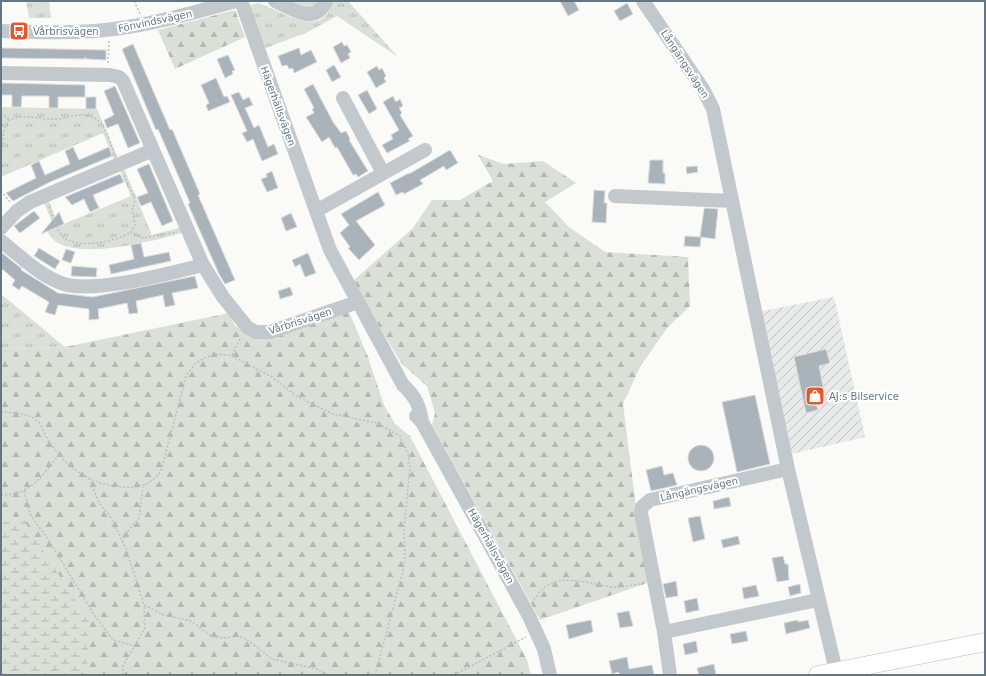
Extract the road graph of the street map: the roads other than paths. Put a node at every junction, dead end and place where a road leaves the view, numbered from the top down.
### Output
1 (236, 1) edge
2 (240, 1) edge
3 (275, 1) edge
4 (326, 1) edge
5 (643, 1) edge
6 (1, 31) edge
7 (1, 73) edge
8 (343, 98) dead end
9 (153, 150) junction
10 (425, 150) dead end
11 (383, 173) junction
12 (615, 196) dead end
13 (732, 201) junction
14 (316, 211) junction
15 (1, 228) edge
16 (1, 241) edge
17 (202, 265) junction
18 (358, 302) junction
19 (788, 469) junction
20 (818, 600) junction
21 (664, 632) junction
22 (985, 642) edge
23 (836, 672) junction
24 (550, 675) edge
25 (670, 675) edge
26 (818, 675) edge

1 - 6 street, Fönvindsvägen
2 - 14 street, Hägerhällsvägen
3 - 4 street
5 - 13 street, Långängsvägen
7 - 9 street
8 - 11 street
9 - 15 street
9 - 17 street
10 - 11 street
11 - 14 street
12 - 13 street
13 - 19 street, Långängsvägen
14 - 18 street, Hägerhällsvägen
16 - 17 street
17 - 18 street, Vårbrisvägen
18 - 24 street, Hägerhällsvägen
19 - 20 street, Långängsvägen
19 - 21 street, Långängsvägen
20 - 21 street
20 - 23 street, Långängsvägen
21 - 25 street, Långängsvägen
22 - 23 main road
23 - 26 main road

